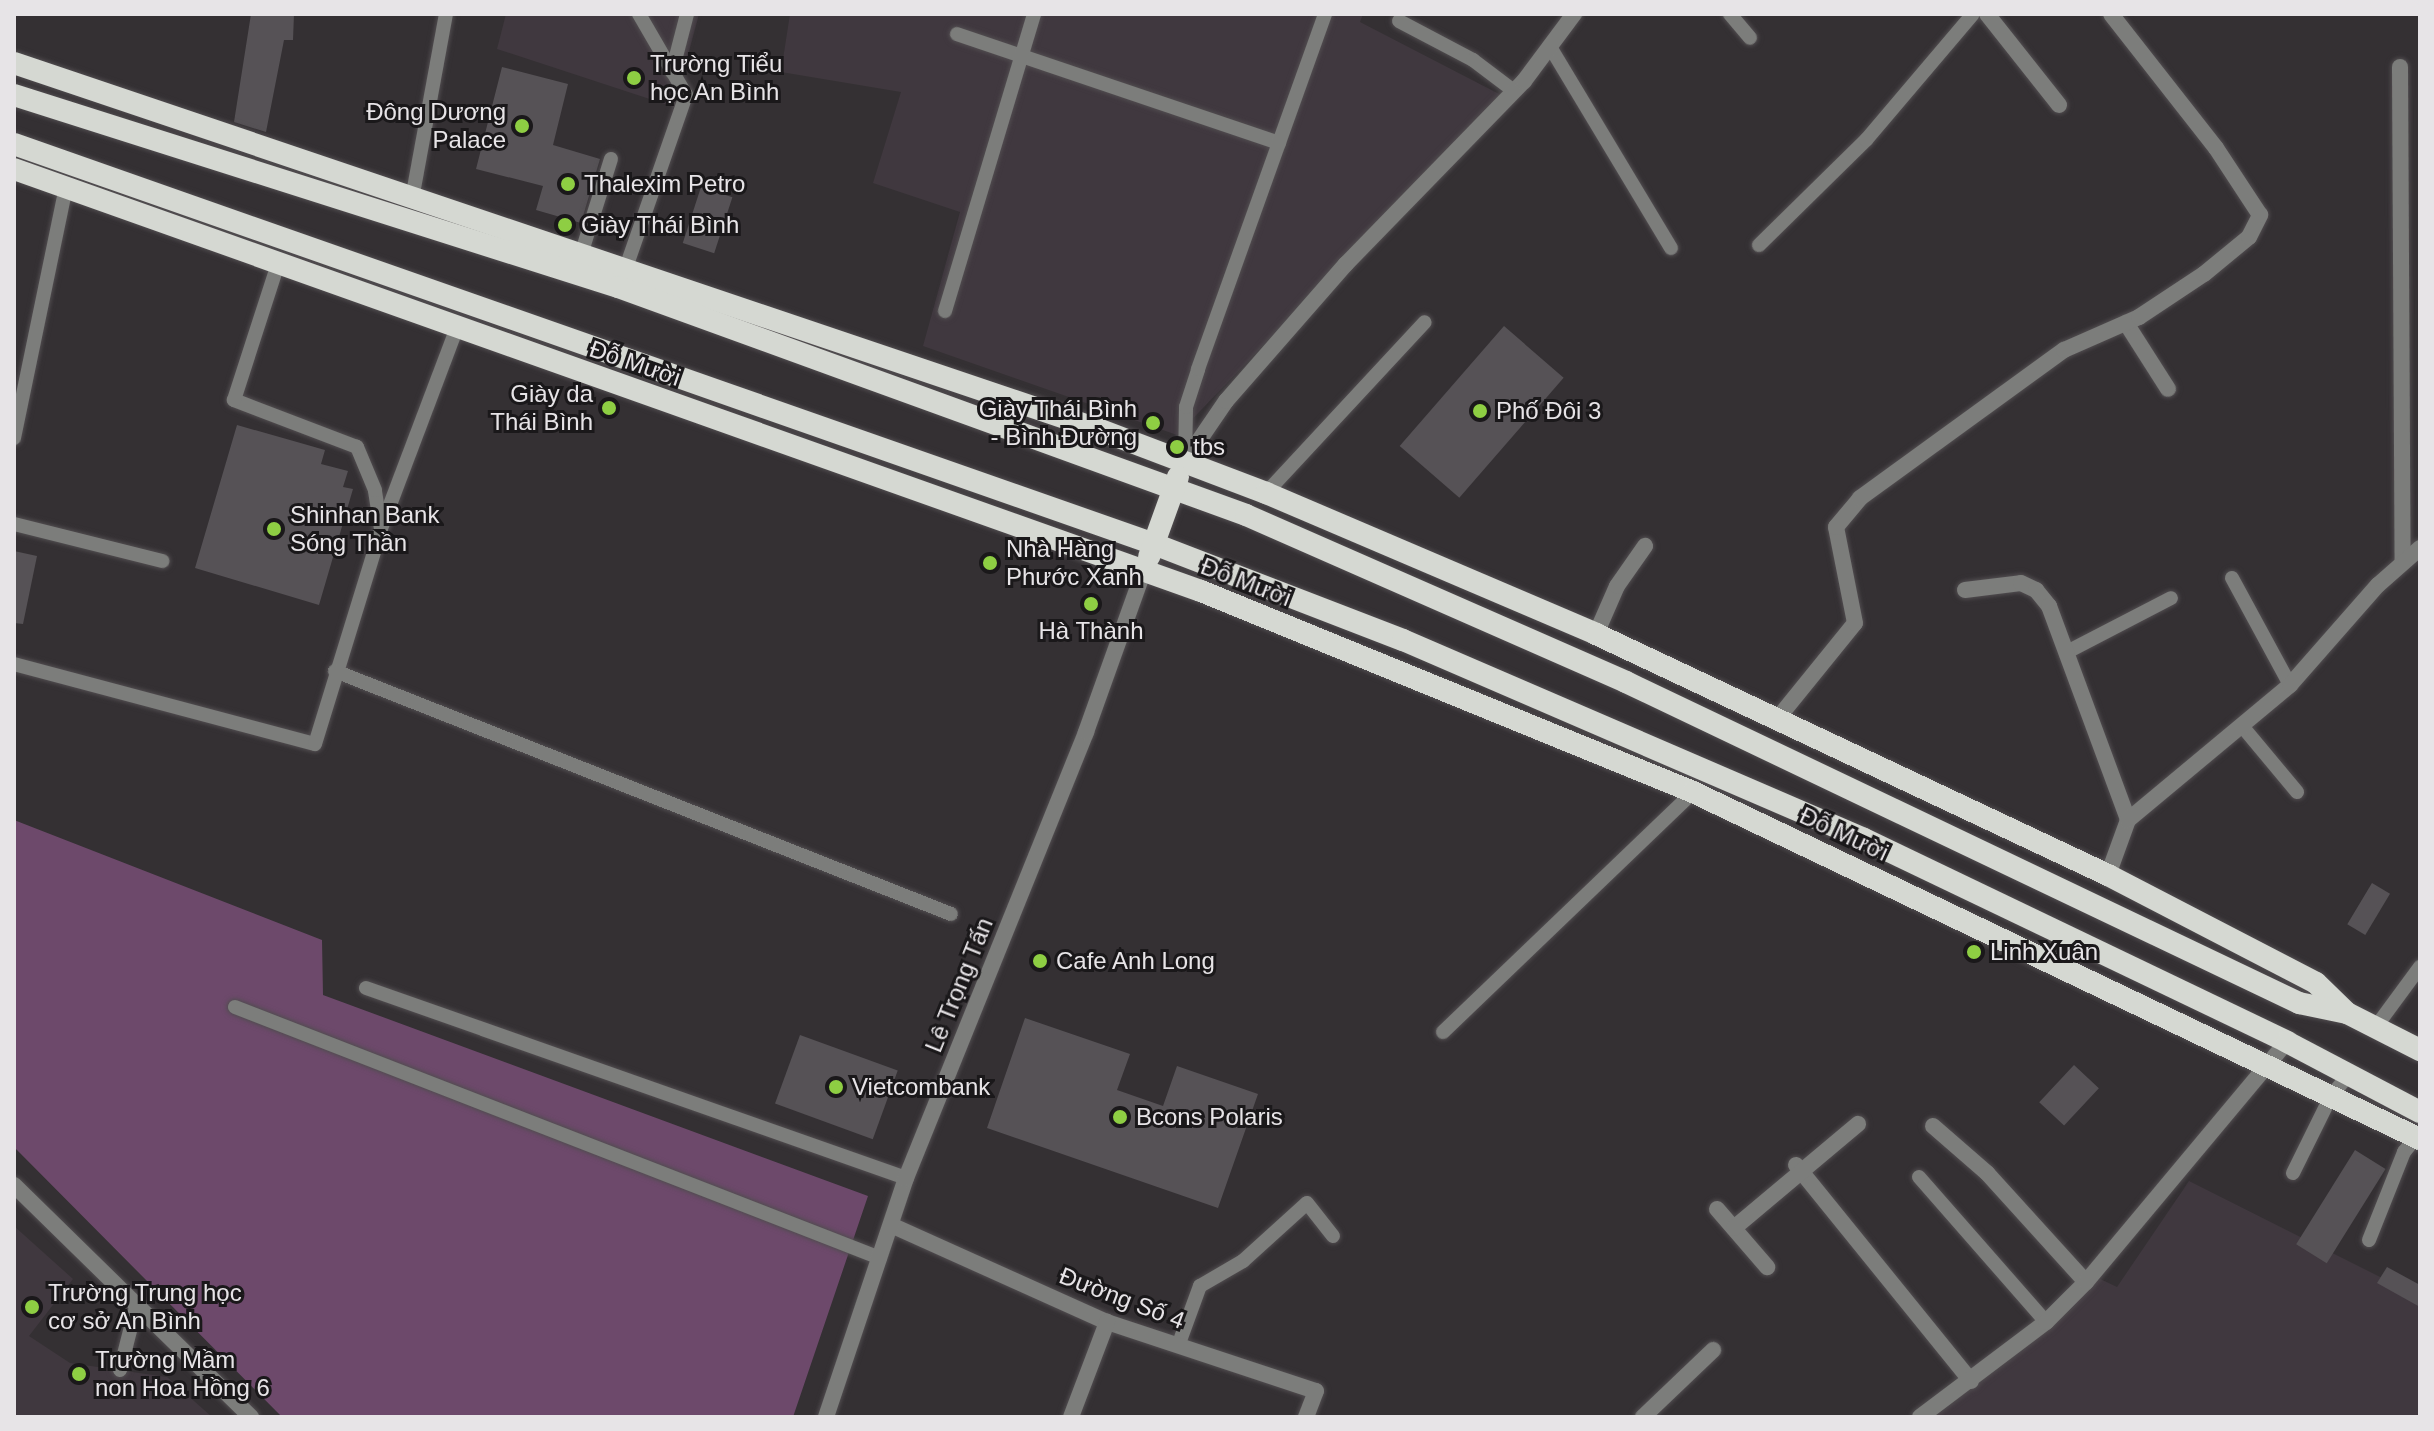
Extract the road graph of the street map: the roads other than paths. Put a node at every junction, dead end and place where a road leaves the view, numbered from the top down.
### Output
1 (446, 14) edge
2 (639, 14) edge
3 (687, 14) edge
4 (1034, 14) edge
5 (1325, 14) edge
6 (1574, 14) edge
7 (1730, 14) edge
8 (1973, 14) edge
9 (1987, 14) edge
10 (2111, 14) edge
11 (1399, 21) dead end
12 (957, 34) dead end
13 (1750, 38) dead end
14 (1552, 50) junction
15 (1021, 53) junction
16 (14, 63) edge
17 (2400, 67) dead end
18 (672, 72) junction
19 (1514, 91) junction
20 (14, 95) edge
21 (2059, 105) dead end
22 (1279, 143) junction
23 (14, 144) edge
24 (611, 159) dead end
25 (14, 169) edge
26 (66, 187) junction
27 (412, 199) junction
28 (1759, 245) dead end
29 (1671, 248) dead end
30 (279, 261) junction
31 (579, 264) junction
32 (622, 279) junction
33 (945, 311) dead end
34 (1425, 322) dead end
35 (2126, 323) junction
36 (457, 328) junction
37 (2168, 389) dead end
38 (14, 438) edge
39 (1185, 461) junction
40 (1173, 488) junction
41 (1266, 493) junction
42 (14, 524) edge
43 (381, 529) junction
44 (1154, 544) junction
45 (1645, 546) dead end
46 (2420, 548) edge
47 (2403, 559) junction
48 (162, 561) dead end
49 (1143, 573) junction
50 (2232, 578) dead end
51 (1965, 590) dead end
52 (2171, 598) dead end
53 (1596, 634) junction
54 (2067, 652) junction
55 (14, 664) edge
56 (335, 671) junction
57 (2290, 685) junction
58 (1778, 718) junction
59 (2242, 726) junction
60 (1693, 792) junction
61 (2297, 792) dead end
62 (2128, 820) junction
63 (2108, 875) junction
64 (951, 914) dead end
65 (2420, 967) edge
66 (366, 988) dead end
67 (235, 1007) dead end
68 (2347, 1013) junction
69 (2375, 1028) junction
70 (1443, 1032) dead end
71 (2287, 1042) junction
72 (2420, 1050) edge
73 (2270, 1063) junction
74 (2348, 1076) junction
75 (2331, 1096) junction
76 (2420, 1112) edge
77 (1858, 1124) dead end
78 (1933, 1126) dead end
79 (2418, 1138) edge
80 (1798, 1168) junction
81 (2293, 1173) dead end
82 (1919, 1177) dead end
83 (906, 1178) junction
84 (14, 1185) edge
85 (1717, 1209) dead end
86 (891, 1225) junction
87 (1734, 1228) junction
88 (1333, 1236) dead end
89 (2369, 1240) dead end
90 (880, 1258) junction
91 (1767, 1267) dead end
92 (2086, 1282) junction
93 (136, 1307) junction
94 (1107, 1322) junction
95 (2046, 1322) junction
96 (1178, 1346) junction
97 (1713, 1350) dead end
98 (120, 1370) dead end
99 (1971, 1381) junction
100 (251, 1417) edge
101 (826, 1417) edge
102 (1071, 1417) edge
103 (1306, 1417) edge
104 (1643, 1417) edge
105 (1920, 1417) edge

1 - 27 lane
2 - 18 lane
3 - 18 lane
4 - 15 lane
5 - 22 lane
6 - 14 street
7 - 13 lane
8 - 28 lane
9 - 21 street
10 - 35 street
11 - 19 lane
12 - 15 lane
14 - 19 street
14 - 29 lane
15 - 22 lane
15 - 33 lane
16 - 27 highway, Đỗ Mười
17 - 47 street
18 - 32 lane
19 - 39 street
20 - 31 highway, Đỗ Mười
22 - 39 lane
23 - 44 highway, Đỗ Mười
24 - 31 lane
25 - 26 highway, Đỗ Mười
26 - 30 highway, Đỗ Mười
26 - 38 lane
27 - 31 highway, Đỗ Mười
30 - 36 highway, Đỗ Mười
30 - 43 lane
31 - 32 highway, Đỗ Mười
32 - 39 highway, Đỗ Mười
32 - 40 highway, Đỗ Mười
34 - 41 lane
35 - 37 street
35 - 58 street
36 - 43 lane
36 - 49 highway, Đỗ Mười
39 - 40 highway
39 - 41 highway, Đỗ Mười
40 - 44 highway
40 - 68 highway, Đỗ Mười
41 - 53 highway, Đỗ Mười
42 - 48 lane
43 - 56 lane
44 - 49 highway
44 - 71 highway, Đỗ Mười
45 - 53 street
46 - 47 street
47 - 57 street
49 - 60 highway, Đỗ Mười
49 - 83 street, Lê Trọng Tấn
50 - 57 lane
51 - 54 street
52 - 54 lane
53 - 58 highway, Đỗ Mười
54 - 62 street
55 - 56 lane
56 - 64 lane
57 - 59 street
58 - 63 highway, Đỗ Mười
59 - 61 lane
59 - 62 street
60 - 70 lane
60 - 73 highway, Đỗ Mười
62 - 63 street
63 - 68 highway, Đỗ Mười
65 - 69 lane
66 - 83 lane
67 - 90 lane
68 - 69 highway, Đỗ Mười
69 - 72 highway, Đỗ Mười
71 - 73 street
71 - 74 highway, Đỗ Mười
73 - 75 highway, Đỗ Mười
73 - 92 street
74 - 75 lane
74 - 76 highway, Đỗ Mười
75 - 79 highway, Đỗ Mười
75 - 81 lane
77 - 80 street
78 - 92 street
79 - 89 lane
80 - 87 street
80 - 99 street
82 - 95 lane
83 - 86 street, Lê Trọng Tấn
84 - 93 street
85 - 87 street
86 - 90 street, Lê Trọng Tấn
86 - 94 street, Đường Số 4
87 - 91 street
88 - 96 lane
90 - 101 street, Lê Trọng Tấn
92 - 95 street
93 - 98 lane
93 - 100 street
94 - 96 street, Đường Số 4
94 - 102 street
95 - 99 street
96 - 103 street, Đường Số 4
97 - 104 street
99 - 105 street

